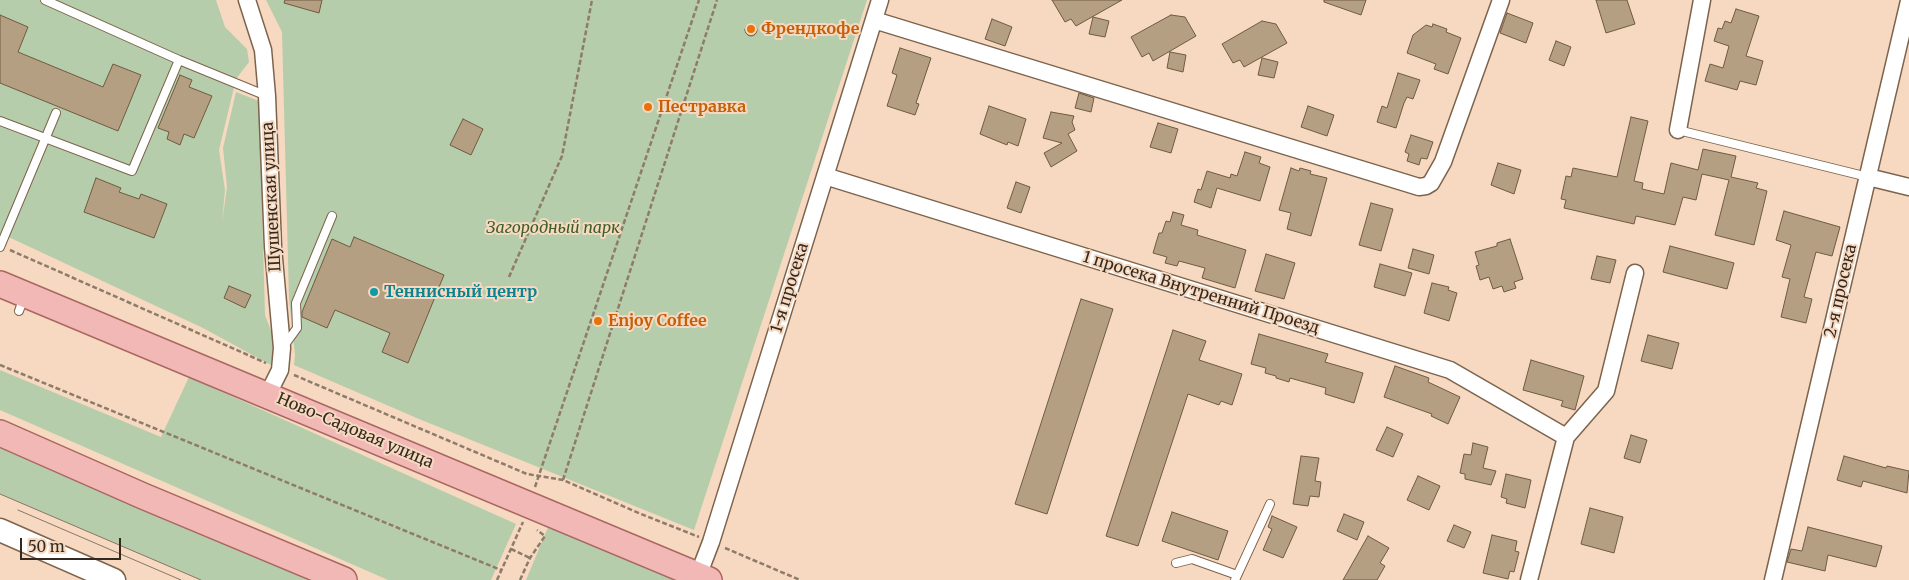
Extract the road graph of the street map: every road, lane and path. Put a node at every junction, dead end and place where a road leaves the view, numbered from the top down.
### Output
1 (45, 0) edge
2 (247, 0) edge
3 (592, 0) edge
4 (699, 0) edge
5 (717, 0) edge
6 (880, 0) edge
7 (1501, 0) edge
8 (1702, 0) edge
9 (1909, 1) edge
10 (874, 20) junction
11 (179, 60) junction
12 (266, 96) junction
13 (56, 112) dead end
14 (0, 121) edge
15 (1678, 130) joint
16 (45, 139) junction
17 (825, 176) junction
18 (1868, 177) junction
19 (1909, 187) edge
20 (332, 216) dead end
21 (0, 246) edge
22 (1635, 273) dead end
23 (509, 277) dead end
24 (0, 284) edge
25 (282, 348) junction
26 (0, 365) edge
27 (280, 370) junction
28 (268, 394) junction
29 (0, 433) edge
30 (1566, 437) junction
31 (538, 475) junction
32 (563, 480) junction
33 (1270, 504) dead end
34 (530, 506) junction
35 (0, 531) edge
36 (711, 542) junction
37 (511, 549) junction
38 (530, 558) junction
39 (1176, 563) dead end
40 (501, 570) junction
41 (704, 578) edge
42 (1236, 578) edge
43 (521, 579) edge
44 (114, 580) edge
45 (344, 580) edge
46 (497, 580) edge
47 (526, 580) edge
48 (800, 580) edge
49 (1529, 580) edge
50 (1773, 580) edge

1 - 11 lane
2 - 12 street, Шушенская улица
3 - 23 path
4 - 31 path
5 - 32 path
6 - 10 street, 1-я просека
7 - 10 street
8 - 15 street
9 - 18 street, 2-я просека
10 - 17 street, 1-я просека
11 - 12 lane
11 - 16 lane
12 - 25 street, Шушенская улица
13 - 16 lane
14 - 16 lane
15 - 18 lane
16 - 21 lane
17 - 30 street, 1 просека Внутренний Проезд
17 - 36 street, 1-я просека
18 - 19 street
18 - 50 street, 2-я просека
20 - 25 lane
21 - 27 path
22 - 30 street
24 - 28 main road, Ново-Садовая улица
25 - 27 street, Шушенская улица
26 - 40 path
27 - 28 street, Шушенская улица
27 - 31 path
28 - 34 main road, Ново-Садовая улица
29 - 45 main road
30 - 49 street
31 - 32 path
31 - 34 path
32 - 36 path
33 - 42 lane
34 - 41 main road, Ново-Садовая улица
35 - 44 street
36 - 41 street, 1-я просека
36 - 48 path
37 - 38 path
37 - 38 path
37 - 40 path
38 - 43 path
39 - 42 lane
40 - 46 path
43 - 47 path

